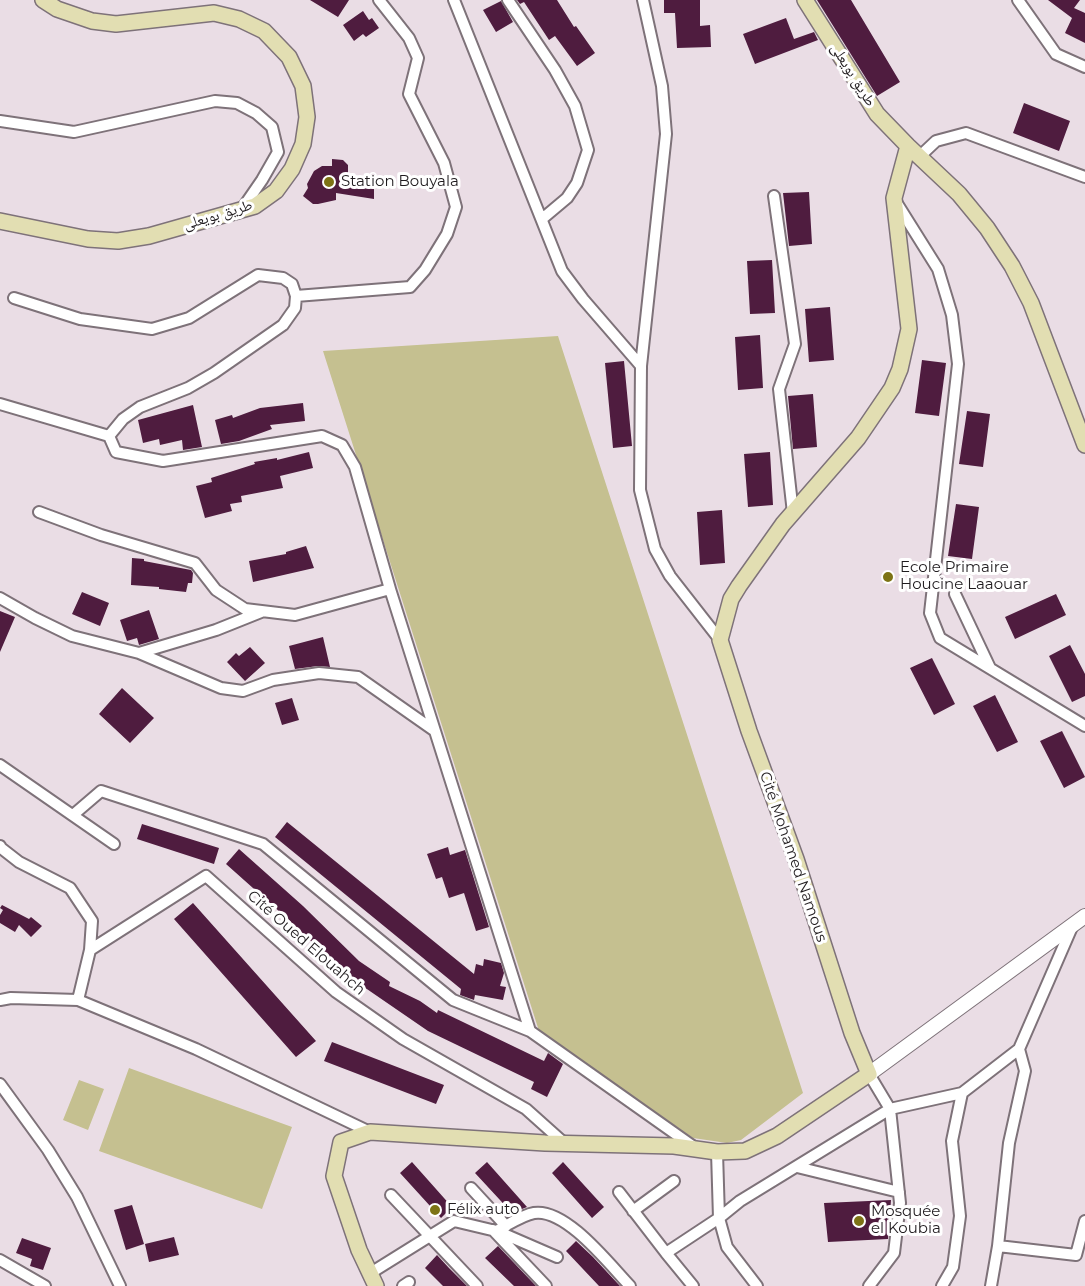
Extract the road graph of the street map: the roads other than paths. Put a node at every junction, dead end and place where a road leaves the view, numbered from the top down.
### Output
1 (43, 0) edge
2 (379, 0) edge
3 (454, 0) edge
4 (507, 0) edge
5 (643, 0) edge
6 (805, 0) edge
7 (1018, 0) edge
8 (1085, 67) edge
9 (0, 121) edge
10 (908, 146) junction
11 (919, 157) junction
12 (1085, 177) edge
13 (774, 196) dead end
14 (894, 198) junction
15 (242, 209) junction
16 (542, 219) junction
17 (0, 221) edge
18 (296, 296) junction
19 (14, 298) dead end
20 (641, 366) junction
21 (0, 404) edge
22 (109, 436) junction
23 (1085, 445) edge
24 (39, 512) dead end
25 (793, 513) junction
26 (390, 590) junction
27 (955, 594) dead end
28 (0, 598) edge
29 (264, 611) junction
30 (720, 640) junction
31 (139, 652) junction
32 (990, 668) junction
33 (1085, 726) edge
34 (435, 731) junction
35 (0, 765) edge
36 (73, 815) junction
37 (114, 844) dead end
38 (0, 846) edge
39 (1085, 916) edge
40 (1072, 926) junction
41 (90, 950) junction
42 (78, 999) junction
43 (0, 1000) edge
44 (531, 1031) junction
45 (1019, 1049) junction
46 (869, 1074) junction
47 (0, 1084) edge
48 (962, 1093) junction
49 (890, 1109) junction
50 (370, 1132) junction
51 (564, 1143) junction
52 (696, 1149) junction
53 (717, 1152) junction
54 (797, 1167) junction
55 (674, 1181) dead end
56 (471, 1188) dead end
57 (619, 1192) dead end
58 (899, 1192) junction
59 (391, 1195) dead end
60 (633, 1211) junction
61 (719, 1218) junction
62 (1085, 1221) edge
63 (499, 1229) junction
64 (429, 1236) junction
65 (998, 1246) junction
66 (666, 1253) junction
67 (557, 1257) dead end
68 (0, 1260) edge
69 (373, 1280) edge
70 (45, 1286) edge
71 (120, 1286) edge
72 (477, 1286) edge
73 (546, 1286) edge
74 (630, 1286) edge
75 (693, 1286) edge
76 (757, 1286) edge
77 (869, 1286) edge
78 (942, 1286) edge
79 (991, 1286) edge

1 - 15 main road, طريق بويعلى
2 - 18 street
3 - 16 street
4 - 16 street
5 - 20 street
6 - 10 main road, طريق بويعلى
7 - 8 street
9 - 15 street
10 - 11 main road, طريق بويعلى
10 - 14 main road
11 - 12 street
11 - 23 main road, طريق بويعلى
13 - 25 street
14 - 25 main road
14 - 32 street
15 - 17 main road, طريق بويعلى
16 - 20 street
18 - 19 street
18 - 22 street
20 - 30 street
21 - 22 street
22 - 26 street
24 - 29 street
25 - 30 main road
26 - 29 street
26 - 34 street
27 - 32 street
28 - 31 street
29 - 31 street
30 - 46 main road, Cité Mohamed Namous
31 - 34 street
32 - 33 street
34 - 44 street
35 - 36 street
36 - 37 street
36 - 44 street
38 - 41 street
39 - 40 street
40 - 45 street
40 - 46 street
41 - 42 street
41 - 51 street, Cité Oued Elouahch
42 - 43 street
42 - 50 street
44 - 52 street
45 - 48 street
45 - 65 street
46 - 49 street, Cité Mohamed Namous
46 - 53 main road
47 - 71 street
48 - 49 street
48 - 78 street
49 - 54 street
49 - 58 street, Cité Mohamed Namous
50 - 51 main road
50 - 69 main road
51 - 52 main road
52 - 53 main road
53 - 61 street
54 - 58 street
54 - 61 street
55 - 60 street
56 - 63 street
57 - 60 street
58 - 77 street, Cité Mohamed Namous
59 - 64 street
60 - 66 street
61 - 66 street
61 - 76 street
62 - 65 street
63 - 64 street
63 - 67 street
63 - 73 street
63 - 74 street
64 - 69 street
64 - 72 street
65 - 79 street
66 - 75 street
68 - 70 street

